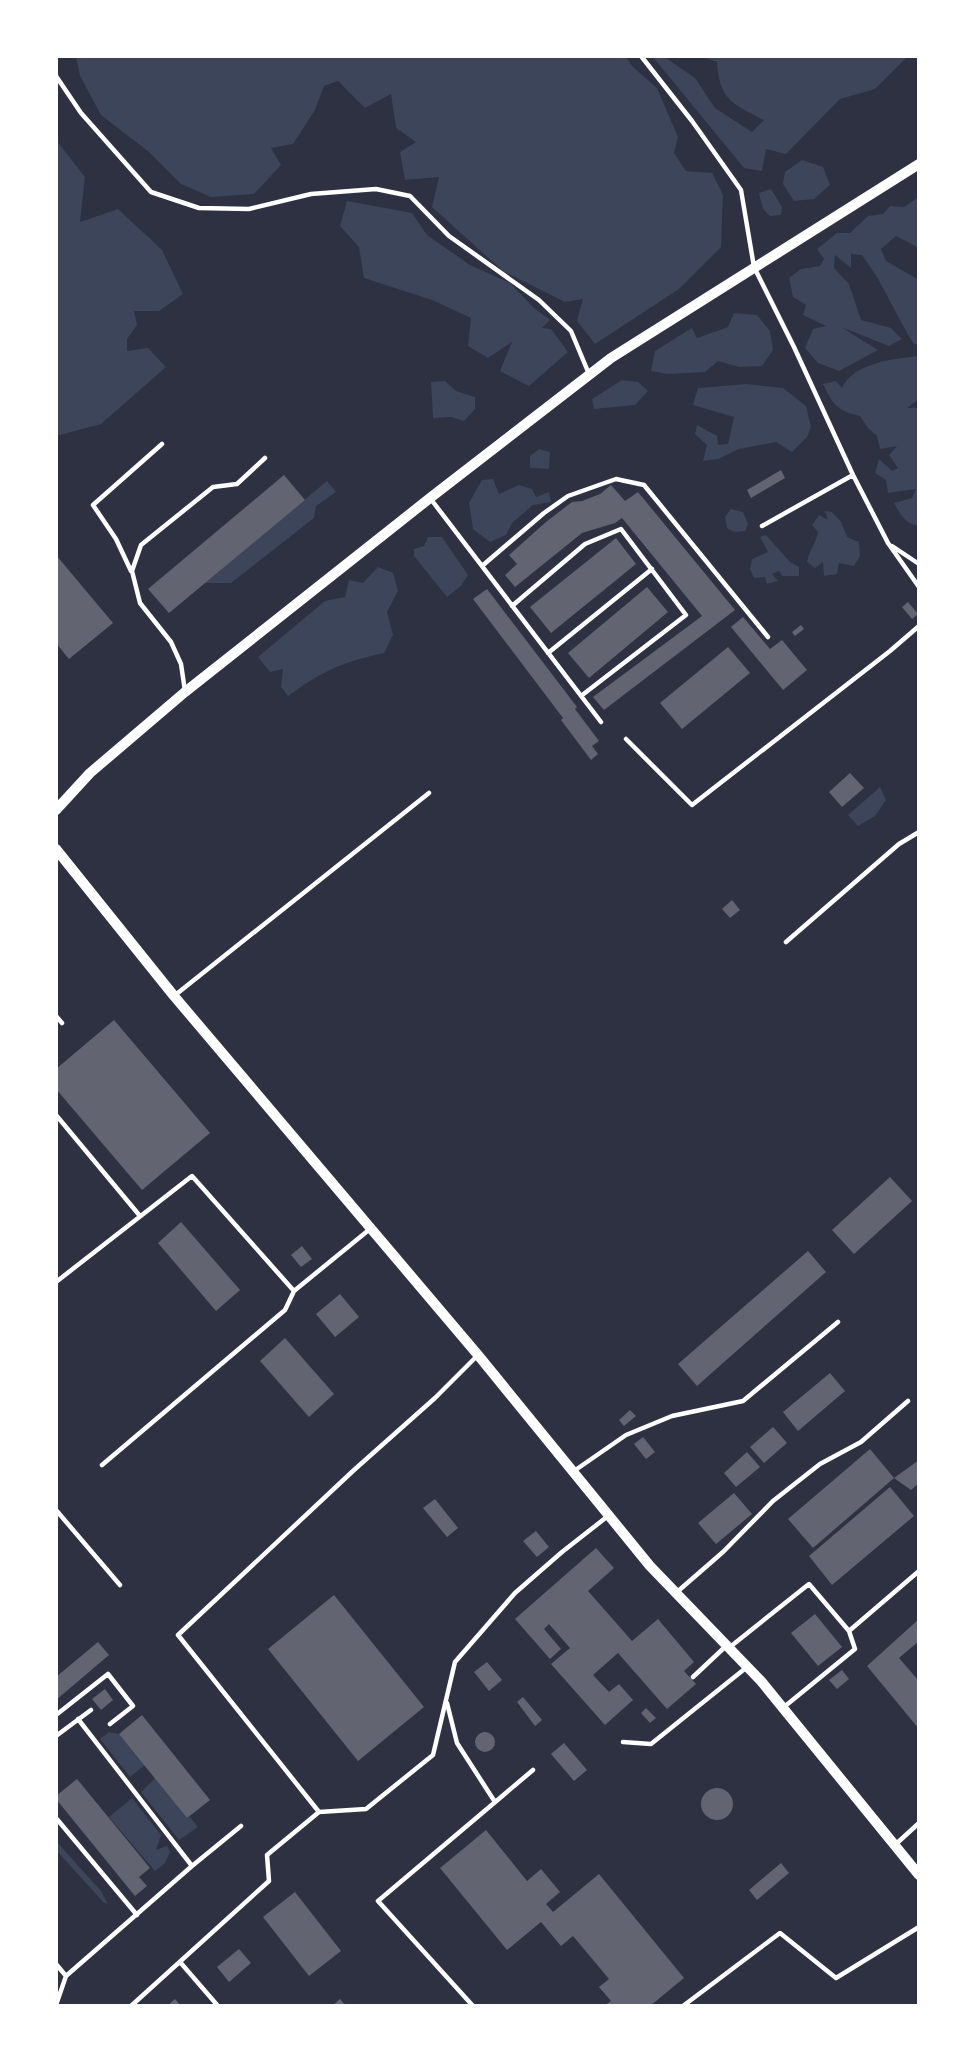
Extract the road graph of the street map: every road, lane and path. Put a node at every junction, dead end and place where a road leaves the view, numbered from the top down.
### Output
1 (641, 56) edge
2 (56, 76) edge
3 (919, 164) edge
4 (754, 267) junction
5 (590, 375) junction
6 (162, 444) dead end
7 (265, 458) dead end
8 (853, 475) junction
9 (430, 498) junction
10 (762, 526) dead end
11 (888, 543) junction
12 (919, 564) edge
13 (482, 566) junction
14 (652, 569) junction
15 (132, 571) junction
16 (919, 587) edge
17 (512, 606) junction
18 (919, 626) edge
19 (768, 637) dead end
20 (548, 653) junction
21 (185, 692) junction
22 (581, 696) junction
23 (601, 722) dead end
24 (626, 739) dead end
25 (429, 793) dead end
26 (56, 810) edge
27 (919, 832) edge
28 (56, 849) edge
29 (786, 942) dead end
30 (174, 996) junction
31 (56, 1016) edge
32 (62, 1023) dead end
33 (56, 1115) edge
34 (141, 1216) junction
35 (370, 1228) junction
36 (56, 1282) edge
37 (294, 1291) junction
38 (838, 1322) dead end
39 (478, 1355) junction
40 (908, 1401) dead end
41 (103, 1465) dead end
42 (573, 1472) junction
43 (56, 1510) edge
44 (609, 1516) junction
45 (919, 1571) edge
46 (120, 1585) dead end
47 (676, 1592) junction
48 (849, 1631) junction
49 (728, 1646) junction
50 (747, 1667) junction
51 (693, 1677) dead end
52 (447, 1702) junction
53 (783, 1708) junction
54 (92, 1710) dead end
55 (56, 1715) edge
56 (78, 1720) junction
57 (110, 1724) dead end
58 (56, 1736) edge
59 (623, 1742) dead end
60 (533, 1770) dead end
61 (495, 1802) junction
62 (320, 1812) junction
63 (56, 1818) edge
64 (919, 1824) edge
65 (241, 1826) dead end
66 (895, 1845) junction
67 (191, 1866) junction
68 (919, 1875) edge
69 (137, 1915) junction
70 (919, 1927) edge
71 (180, 1962) junction
72 (56, 1964) edge
73 (66, 1976) junction
74 (56, 2005) edge
75 (131, 2006) edge
76 (218, 2006) edge
77 (473, 2006) edge
78 (683, 2006) edge

1 - 4 lane
2 - 5 lane
3 - 4 street
4 - 5 street
4 - 8 lane
5 - 9 street
6 - 15 lane
7 - 15 lane
8 - 10 lane
8 - 11 lane
9 - 13 lane
9 - 21 street
11 - 12 lane
11 - 16 lane
13 - 17 lane
13 - 19 lane
14 - 17 lane
14 - 20 lane
14 - 22 lane
15 - 21 lane
17 - 20 lane
18 - 24 lane
20 - 22 lane
21 - 26 street
22 - 23 lane
25 - 30 lane
27 - 29 lane
28 - 30 street
30 - 35 street
31 - 32 lane
33 - 34 lane
34 - 36 lane
34 - 37 lane
35 - 37 lane
35 - 39 street
37 - 41 lane
38 - 42 lane
39 - 42 street
39 - 62 lane
40 - 47 lane
42 - 44 street
43 - 46 lane
44 - 47 street
44 - 52 lane
45 - 48 lane
47 - 49 street
48 - 49 lane
48 - 53 lane
49 - 50 street
49 - 51 lane
50 - 53 street
50 - 59 lane
52 - 61 lane
52 - 62 lane
53 - 66 street
54 - 56 lane
55 - 57 lane
56 - 58 lane
56 - 67 lane
60 - 61 lane
61 - 77 lane
62 - 71 lane
63 - 69 lane
64 - 66 lane
65 - 67 lane
66 - 68 street
67 - 69 lane
69 - 73 lane
70 - 78 lane
71 - 75 lane
71 - 76 lane
72 - 73 lane
73 - 74 lane

